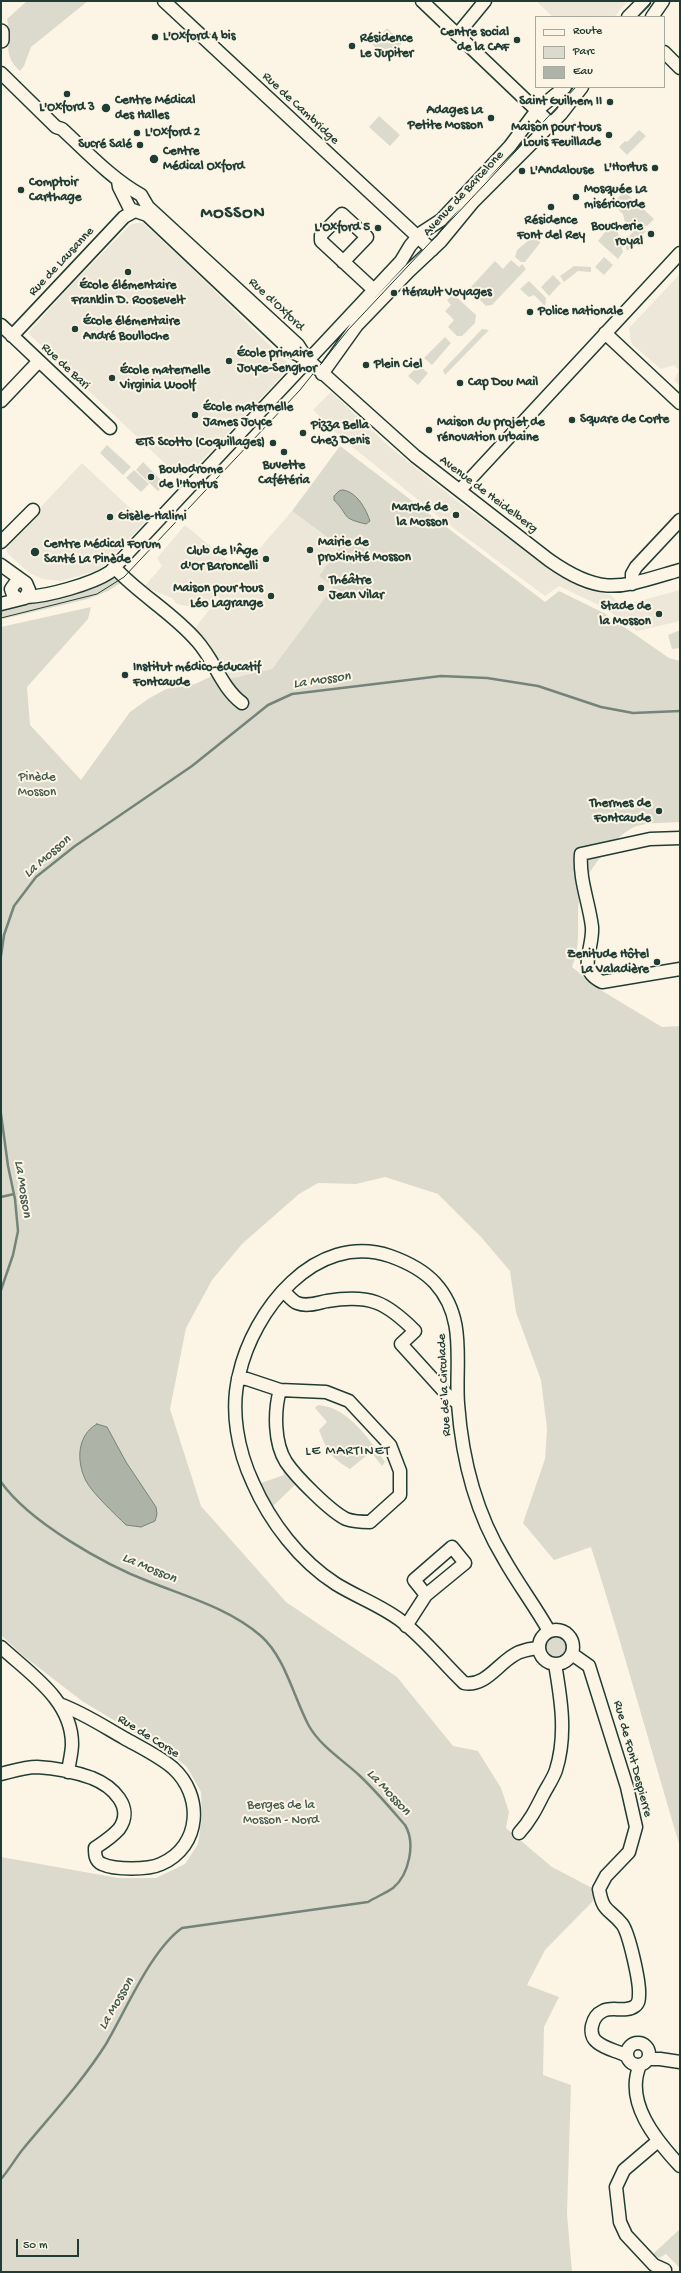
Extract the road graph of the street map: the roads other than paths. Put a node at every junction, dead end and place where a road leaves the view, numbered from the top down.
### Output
1 (164, 1) edge
2 (422, 1) edge
3 (485, 1) edge
4 (644, 1) edge
5 (663, 1) edge
6 (629, 16) edge
7 (653, 16) edge
8 (1, 32) edge
9 (457, 35) junction
10 (1, 40) edge
11 (665, 53) edge
12 (680, 68) edge
13 (1, 72) edge
14 (564, 88) edge
15 (581, 88) edge
16 (536, 110) junction
17 (551, 124) junction
18 (139, 208) junction
19 (417, 237) junction
20 (432, 250) junction
21 (680, 253) edge
22 (343, 262) dead end
23 (374, 290) junction
24 (1, 326) edge
25 (605, 333) junction
26 (12, 336) junction
27 (307, 360) junction
28 (39, 361) junction
29 (322, 374) junction
30 (1, 401) edge
31 (680, 403) edge
32 (110, 428) dead end
33 (460, 490) junction
34 (33, 510) dead end
35 (680, 520) edge
36 (1, 542) edge
37 (4, 568) edge
38 (115, 568) junction
39 (680, 570) edge
40 (632, 584) junction
41 (20, 590) junction
42 (1, 604) edge
43 (242, 703) dead end
44 (680, 838) edge
45 (680, 969) edge
46 (283, 1291) junction
47 (238, 1378) junction
48 (280, 1390) junction
49 (458, 1403) junction
50 (426, 1595) dead end
51 (406, 1626) junction
52 (549, 1631) junction
53 (1, 1647) edge
54 (538, 1648) junction
55 (572, 1654) junction
56 (555, 1664) junction
57 (59, 1704) junction
58 (68, 1772) junction
59 (1, 1774) edge
60 (519, 1833) dead end
61 (635, 2059) junction
62 (680, 2062) edge
63 (658, 2141) junction
64 (680, 2166) edge
65 (665, 2270) dead end

1 - 19 street, Rue de Cambridge
2 - 9 street
3 - 9 street
4 - 6 street
5 - 7 street
8 - 10 main road
9 - 16 street
11 - 12 street
13 - 18 street, Rue d'Oxford
14 - 16 street, Avenue de Barcelone
15 - 17 street, Avenue de Barcelone
16 - 17 street
16 - 19 street, Avenue de Barcelone
17 - 20 street, Avenue de Barcelone
18 - 26 street, Rue de Lausanne
18 - 27 street, Rue d'Oxford
19 - 20 street, Avenue de Barcelone
19 - 23 street, Avenue de Barcelone
20 - 29 street, Avenue de Barcelone
21 - 25 street
22 - 23 street
23 - 27 street, Avenue de Barcelone
24 - 26 street, Rue de Bari
25 - 31 street
25 - 33 street
26 - 28 street, Rue de Bari
27 - 29 street, Avenue de Heidelberg
27 - 38 street, Avenue de Barcelone
28 - 30 street
28 - 32 street, Rue de Bari
29 - 33 street, Avenue de Heidelberg
33 - 40 street, Avenue de Heidelberg
34 - 36 street
35 - 40 street
37 - 41 street
38 - 41 street, Avenue de Barcelone
38 - 43 street
39 - 40 street, Avenue de Heidelberg
41 - 42 street
44 - 45 street
46 - 47 street, Rue de la Circulade
46 - 49 street
46 - 49 street, Rue de la Circulade
47 - 48 street
47 - 51 street, Rue de la Circulade
48 - 48 street
49 - 52 street, Rue de la Circulade
50 - 51 street
51 - 54 street, Rue de la Circulade
52 - 54 street
52 - 55 street
53 - 57 street
54 - 56 street
55 - 56 street
55 - 61 street, Rue de Font Despierre
56 - 60 street
57 - 58 street
57 - 58 street, Rue de Corse
58 - 59 street
61 - 62 street
61 - 63 street
63 - 64 street
63 - 65 street

